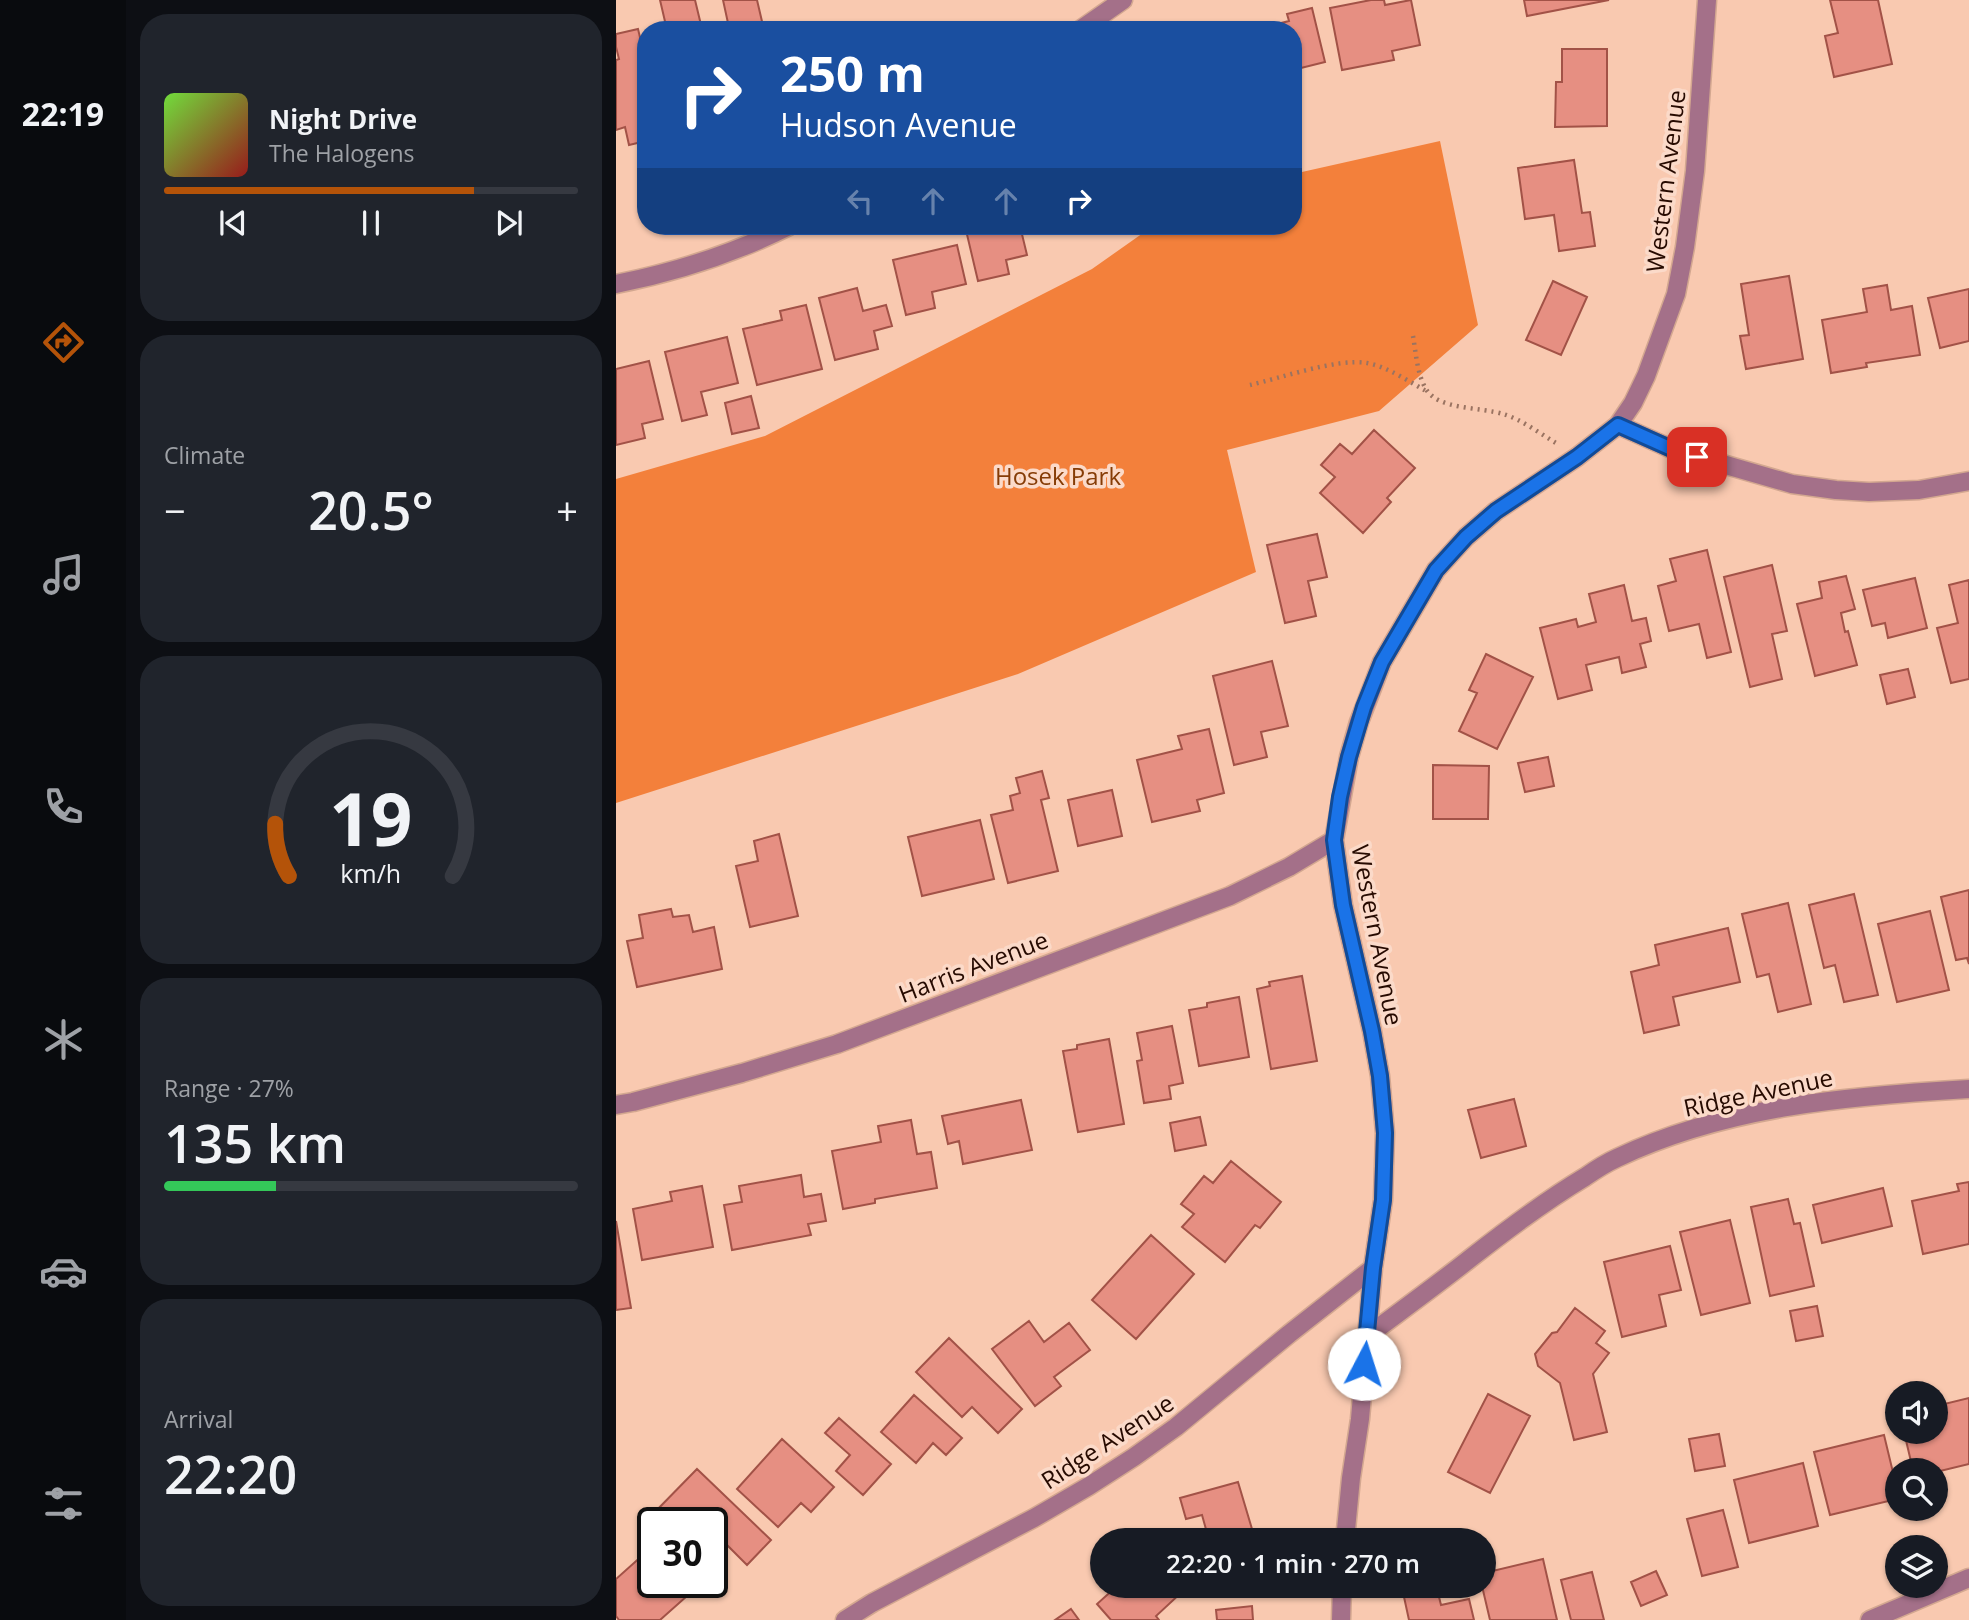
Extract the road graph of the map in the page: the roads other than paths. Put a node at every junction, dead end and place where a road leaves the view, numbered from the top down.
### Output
1 (1122, 0) edge
2 (1707, 0) edge
3 (1093, 21) edge
4 (769, 235) edge
5 (616, 284) edge
6 (1618, 425) junction
7 (1969, 481) edge
8 (1334, 840) junction
9 (1969, 1089) edge
10 (616, 1105) edge
11 (1373, 1268) junction
12 (1366, 1337) junction
13 (1346, 1528) edge
14 (1969, 1578) edge
15 (1342, 1598) edge
16 (845, 1620) edge
17 (1341, 1620) edge
18 (1870, 1620) edge

1 - 3 street
2 - 6 street, Western Avenue
4 - 5 street
6 - 7 street
6 - 8 street, Western Avenue
8 - 10 street, Harris Avenue
8 - 11 street, Western Avenue
9 - 12 street, Ridge Avenue
11 - 12 street, Western Avenue
11 - 16 street, Ridge Avenue
12 - 13 street, Western Avenue
14 - 18 street
15 - 17 street

